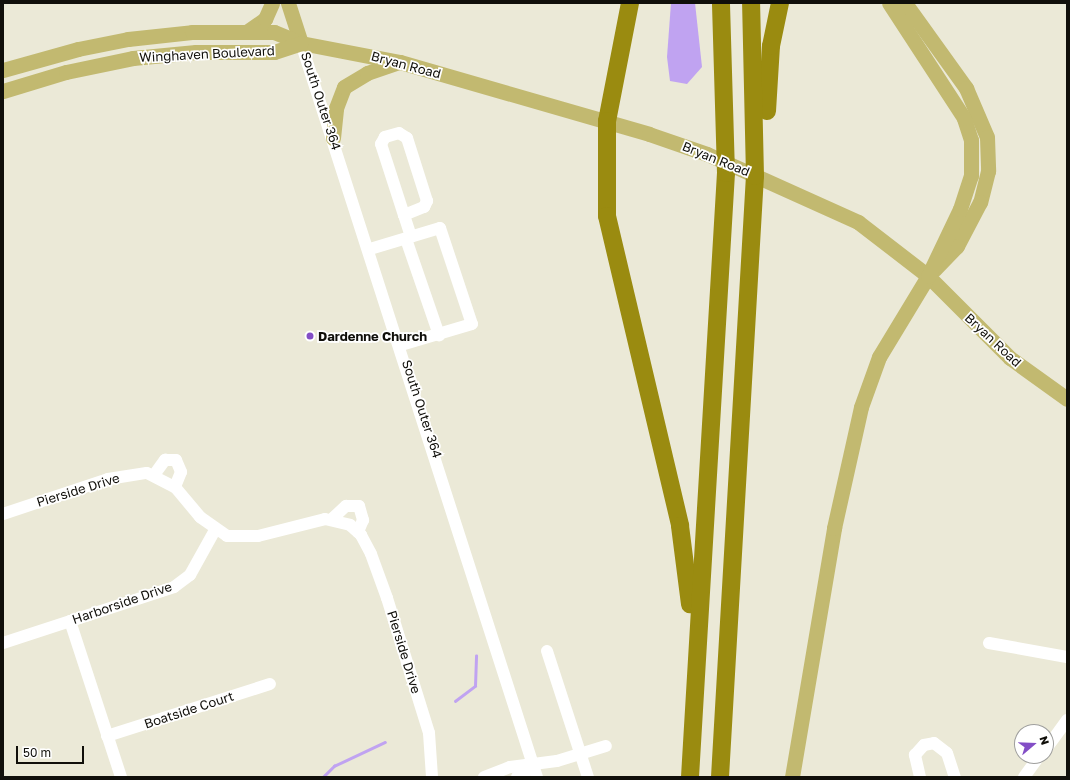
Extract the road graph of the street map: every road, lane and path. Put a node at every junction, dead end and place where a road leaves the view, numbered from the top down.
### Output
1 (272, 3) edge
2 (288, 3) edge
3 (630, 3) edge
4 (721, 3) edge
5 (751, 3) edge
6 (780, 3) edge
7 (889, 3) edge
8 (904, 3) edge
9 (248, 31) junction
10 (301, 43) junction
11 (400, 62) junction
12 (3, 70) edge
13 (3, 91) edge
14 (607, 121) junction
15 (333, 138) junction
16 (404, 215) junction
17 (753, 228) junction
18 (409, 238) junction
19 (370, 250) junction
20 (928, 276) junction
21 (439, 335) junction
22 (401, 345) junction
23 (1067, 399) edge
24 (154, 475) junction
25 (175, 487) junction
26 (3, 514) edge
27 (333, 518) junction
28 (215, 530) junction
29 (358, 532) junction
30 (70, 621) junction
31 (3, 643) edge
32 (989, 643) dead end
33 (547, 651) dead end
34 (1067, 658) edge
35 (696, 679) junction
36 (270, 684) dead end
37 (1067, 720) edge
38 (107, 736) junction
39 (1054, 738) edge
40 (606, 746) dead end
41 (580, 754) junction
42 (1033, 764) edge
43 (535, 772) edge
44 (121, 777) edge
45 (432, 777) edge
46 (484, 777) edge
47 (517, 777) edge
48 (588, 777) edge
49 (690, 777) edge
50 (720, 777) edge
51 (792, 777) edge
52 (920, 777) edge
53 (955, 777) edge
54 (1024, 777) edge

1 - 9 main road
2 - 10 main road
3 - 14 highway
4 - 35 highway
5 - 17 highway
6 - 17 highway
7 - 20 main road
8 - 20 main road
9 - 10 main road, Winghaven Boulevard
9 - 12 main road, Winghaven Boulevard
10 - 11 main road, Bryan Road
10 - 13 main road, Winghaven Boulevard
10 - 15 street, South Outer 364
11 - 14 main road, Bryan Road
11 - 15 main road
14 - 20 main road, Bryan Road
14 - 35 highway
15 - 19 street, South Outer 364
16 - 16 street
16 - 18 street
17 - 50 highway
18 - 19 street
18 - 21 street
18 - 21 street
19 - 22 street, South Outer 364
20 - 23 main road, Bryan Road
20 - 51 main road
21 - 22 street
22 - 43 street, South Outer 364
24 - 25 street
24 - 25 street
24 - 26 street, Pierside Drive
25 - 28 street
27 - 28 street
27 - 29 street
27 - 29 street
28 - 30 street, Harborside Drive
29 - 45 street, Pierside Drive
30 - 31 street, Harborside Drive
30 - 38 street
32 - 34 street
33 - 41 street
35 - 49 highway
36 - 38 street, Boatside Court
37 - 39 street
38 - 44 street
40 - 41 street
41 - 43 street
41 - 48 street
42 - 54 street
43 - 46 street
43 - 47 street
52 - 53 street

